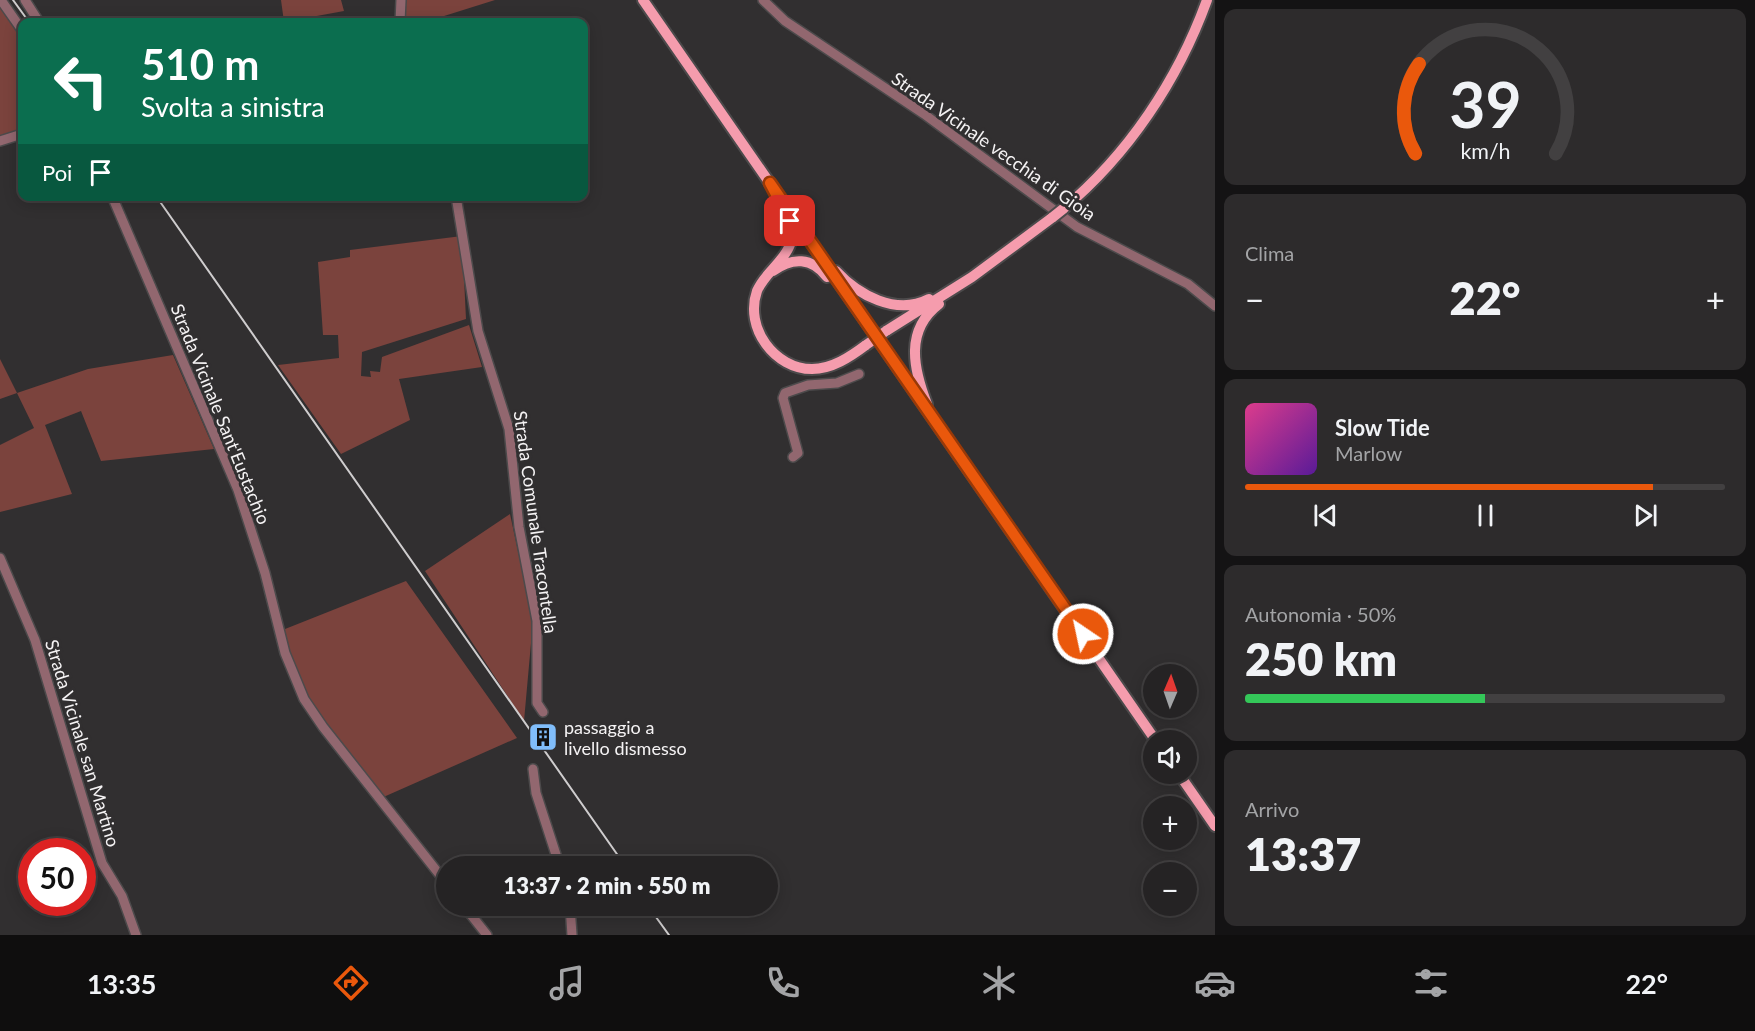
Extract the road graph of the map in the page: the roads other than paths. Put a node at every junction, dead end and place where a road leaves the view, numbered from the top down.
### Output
1 (1, 0) edge
2 (25, 0) edge
3 (401, 0) edge
4 (643, 0) edge
5 (763, 0) edge
6 (1207, 0) edge
7 (36, 18) edge
8 (400, 18) edge
9 (18, 24) edge
10 (18, 135) edge
11 (0, 141) edge
12 (770, 183) junction
13 (114, 201) edge
14 (457, 201) edge
15 (812, 246) junction
16 (768, 275) junction
17 (964, 282) junction
18 (1215, 306) edge
19 (863, 318) junction
20 (859, 374) dead end
21 (935, 422) junction
22 (793, 457) dead end
23 (0, 558) edge
24 (543, 712) dead end
25 (1148, 730) edge
26 (533, 769) dead end
27 (1186, 784) edge
28 (1215, 826) edge
29 (556, 856) edge
30 (436, 870) edge
31 (472, 916) edge
32 (571, 916) edge
33 (136, 935) edge
34 (487, 935) edge
35 (572, 935) edge

1 - 9 street
2 - 7 street
3 - 8 street
4 - 12 main road
5 - 18 street, Strada Vicinale vecchia di Gioia
6 - 17 main road, bridge
10 - 11 street
12 - 15 main road
12 - 16 main road
13 - 30 street, Strada Vicinale Sant'Eustachio
14 - 24 street, Strada Comunale Tracontella
15 - 17 main road
15 - 19 main road
16 - 17 main road, bridge
16 - 19 main road
17 - 21 main road
19 - 21 main road
20 - 22 street
21 - 25 main road
23 - 33 street, Strada Vicinale san Martino
26 - 29 street
27 - 28 main road
31 - 34 street
32 - 35 street

